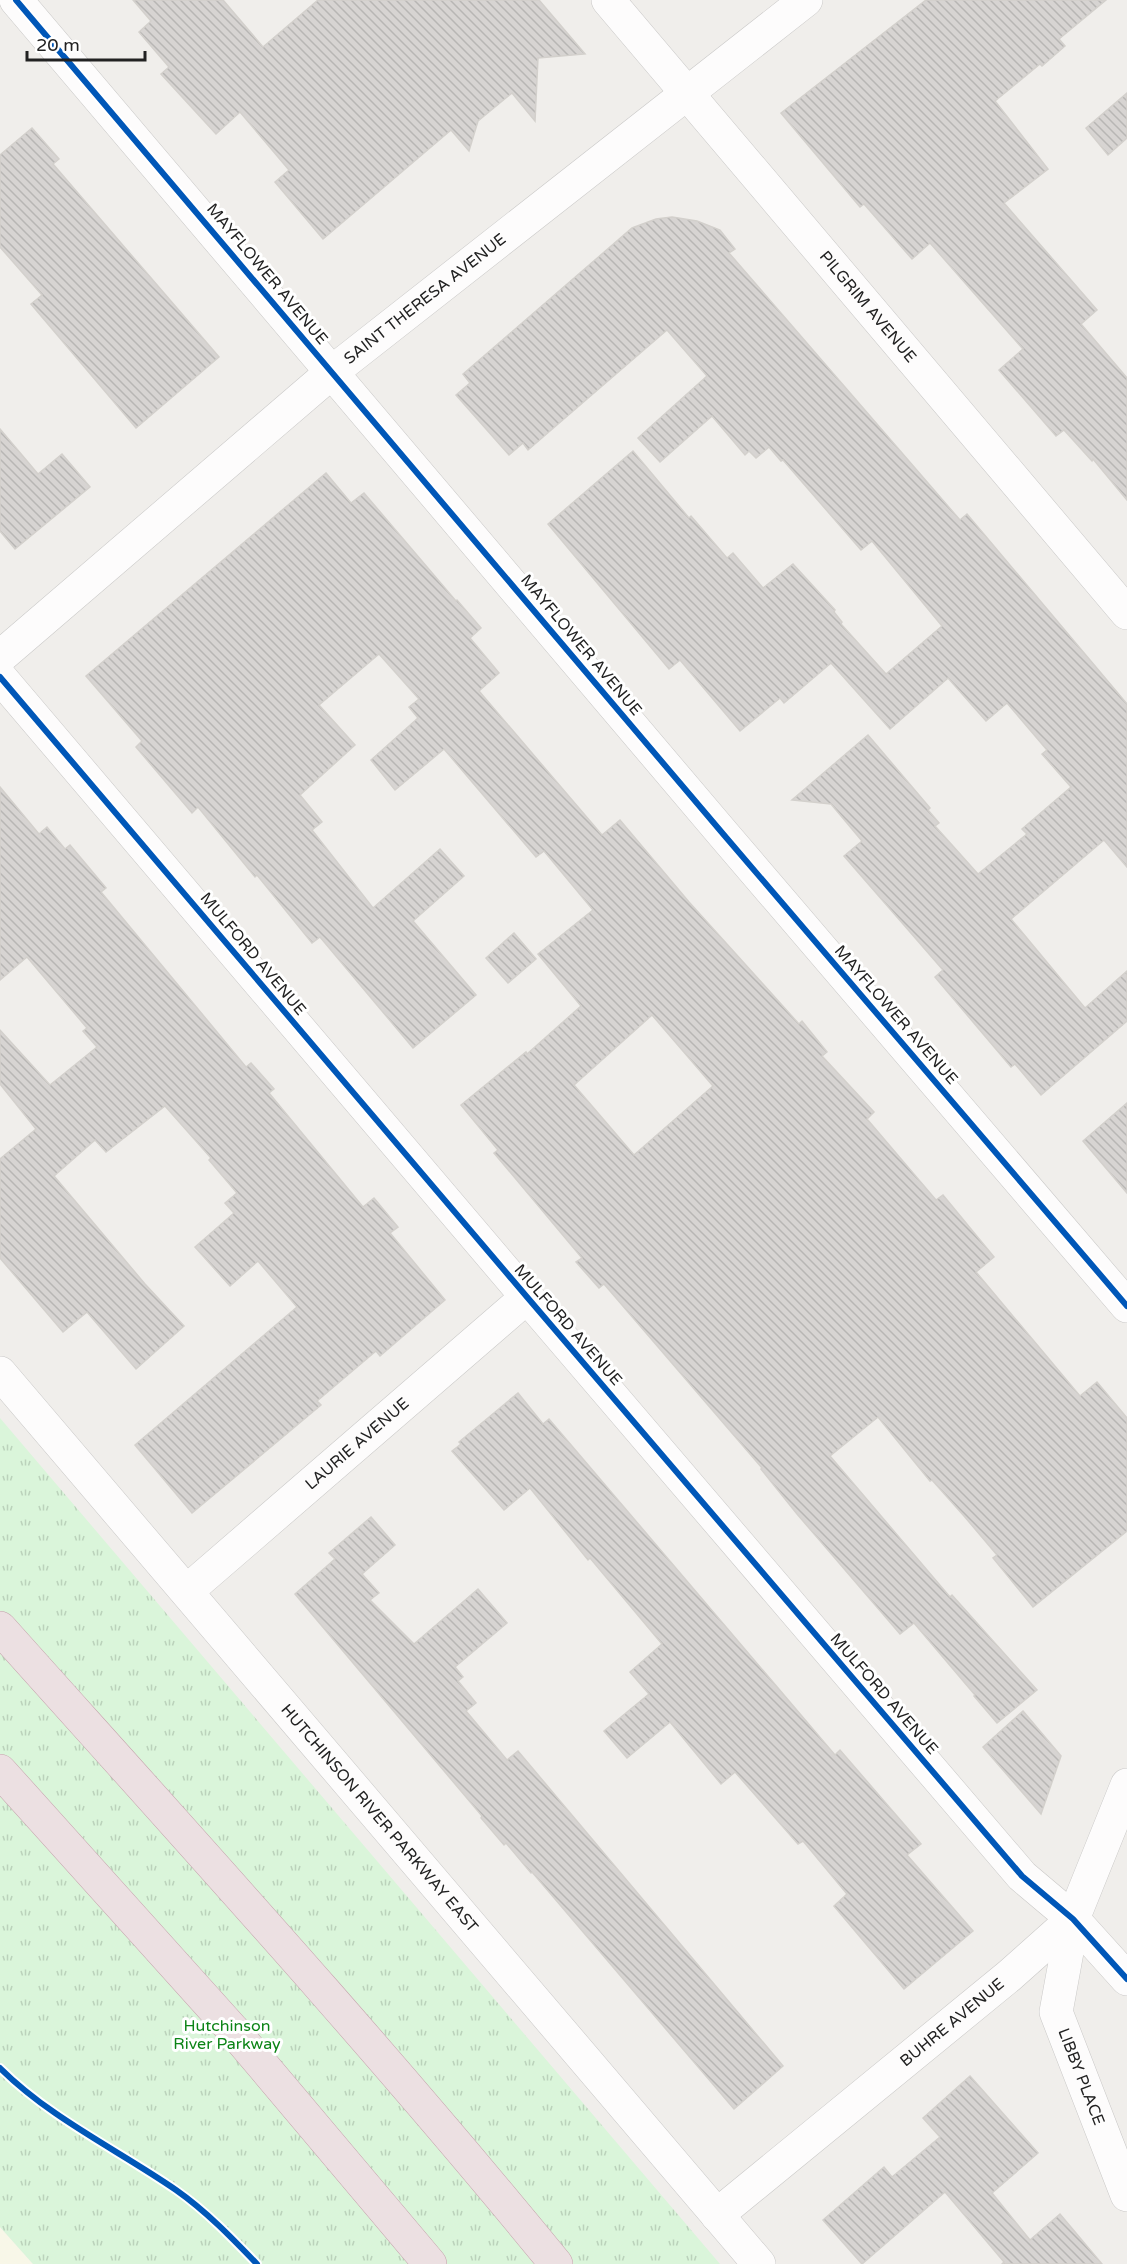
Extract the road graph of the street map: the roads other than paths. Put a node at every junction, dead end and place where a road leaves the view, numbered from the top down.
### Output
1 (16, 0) edge
2 (608, 0) edge
3 (806, 0) edge
4 (687, 93) junction
5 (332, 372) junction
6 (1127, 613) edge
7 (0, 657) edge
8 (0, 677) edge
9 (527, 1297) junction
10 (1127, 1306) edge
11 (0, 1372) edge
12 (187, 1592) junction
13 (0, 1628) edge
14 (0, 1772) edge
15 (1127, 1785) edge
16 (1073, 1919) junction
17 (1127, 1979) edge
18 (1127, 2195) edge
19 (717, 2214) junction
20 (430, 2264) edge
21 (556, 2264) edge
22 (759, 2264) edge

1 - 5 street, MAYFLOWER AVENUE
2 - 4 street, PILGRIM AVENUE
3 - 4 street, SAINT THERESA AVENUE
4 - 5 street, SAINT THERESA AVENUE
4 - 6 street, PILGRIM AVENUE
5 - 7 street, SAINT THERESA AVENUE
5 - 10 street, MAYFLOWER AVENUE
8 - 9 street, MULFORD AVENUE
9 - 12 street, LAURIE AVENUE
9 - 16 street, MULFORD AVENUE
11 - 12 street, HUTCHINSON RIVER PARKWAY EAST
12 - 19 street, HUTCHINSON RIVER PARKWAY EAST
13 - 21 highway
14 - 20 highway
15 - 16 street, BUHRE AVENUE
16 - 17 street, MULFORD AVENUE
16 - 18 street, LIBBY PLACE
16 - 19 street, BUHRE AVENUE
19 - 22 street, HUTCHINSON RIVER PARKWAY EAST

